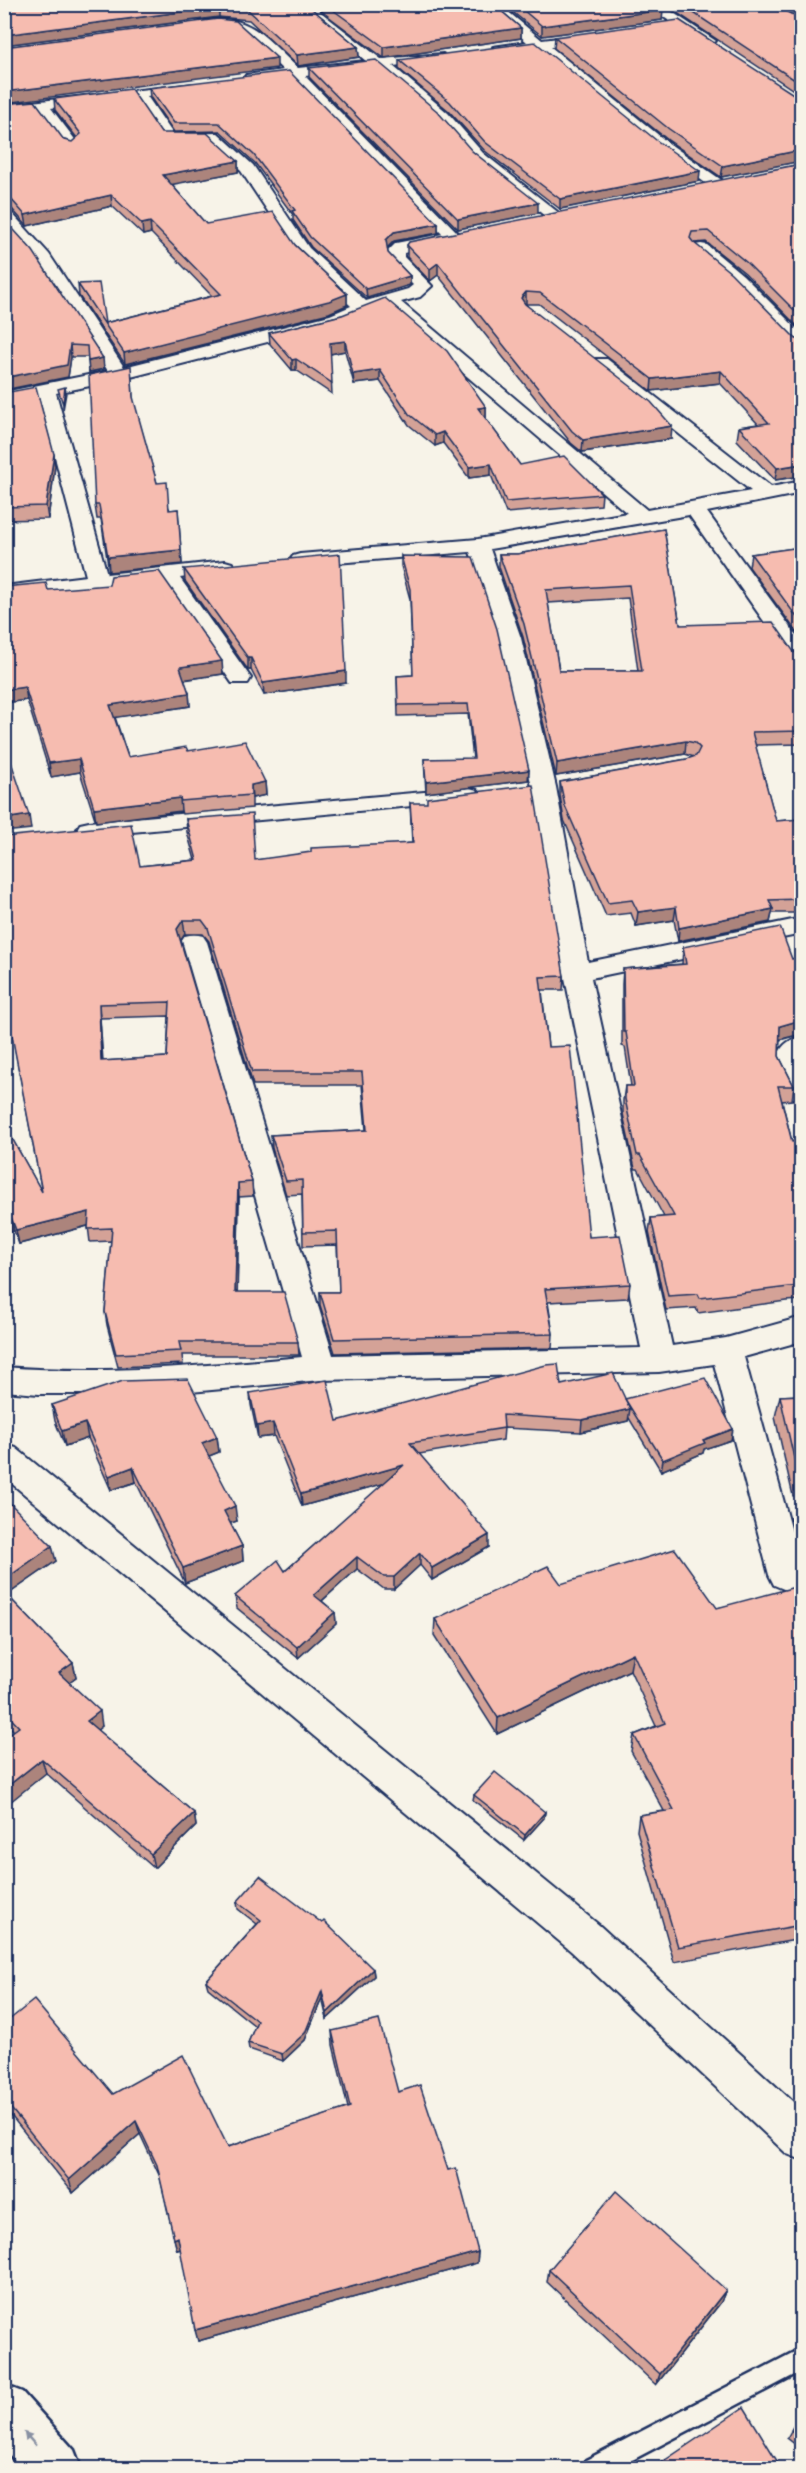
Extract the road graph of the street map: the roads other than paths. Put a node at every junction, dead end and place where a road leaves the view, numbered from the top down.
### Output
1 (490, 4) edge
2 (650, 4) edge
3 (313, 10) edge
4 (679, 24) junction
5 (183, 28) edge
6 (656, 28) edge
7 (609, 34) edge
8 (539, 44) junction
9 (483, 51) edge
10 (723, 51) edge
11 (449, 56) edge
12 (379, 63) junction
13 (294, 72) junction
14 (238, 80) edge
15 (204, 85) edge
16 (138, 94) junction
17 (42, 106) junction
18 (4, 109) edge
19 (72, 146) edge
20 (696, 189) edge
21 (578, 213) edge
22 (4, 214) edge
23 (556, 217) junction
24 (533, 221) edge
25 (699, 248) edge
26 (388, 300) junction
27 (363, 307) junction
28 (801, 345) edge
29 (587, 353) edge
30 (119, 374) junction
31 (46, 389) junction
32 (4, 398) edge
33 (801, 487) edge
34 (767, 494) junction
35 (694, 508) junction
36 (643, 517) junction
37 (478, 545) junction
38 (279, 562) edge
39 (245, 565) edge
40 (166, 573) junction
41 (98, 580) junction
42 (4, 592) edge
43 (801, 659) edge
44 (240, 678) dead end
45 (486, 793) edge
46 (64, 832) edge
47 (801, 926) edge
48 (194, 942) dead end
49 (577, 973) junction
50 (801, 1046) edge
51 (801, 1091) edge
52 (801, 1329) edge
53 (726, 1350) junction
54 (659, 1360) junction
55 (321, 1368) junction
56 (4, 1379) edge
57 (4, 1457) edge
58 (786, 1575) dead end
59 (801, 2139) edge
60 (801, 2359) edge
61 (4, 2410) edge
62 (56, 2469) edge
63 (594, 2469) edge

1 - 8 street
2 - 4 street
3 - 12 street
4 - 6 street
4 - 10 street
5 - 13 street
7 - 8 street
8 - 9 street
8 - 20 street
11 - 12 street
12 - 13 street
12 - 23 street
13 - 14 street
13 - 26 street
15 - 16 street
16 - 17 street
16 - 27 street
17 - 18 street
17 - 19 street
21 - 23 street
22 - 30 street
23 - 24 street
25 - 28 street
26 - 27 street
26 - 36 street
27 - 30 street
29 - 34 street
30 - 31 street
31 - 32 street
31 - 41 street
33 - 34 street
34 - 35 street
35 - 36 street
35 - 43 street
36 - 37 street
37 - 38 street
37 - 49 street
39 - 40 street
40 - 41 street
40 - 44 street
41 - 42 street
45 - 46 street
47 - 49 street
48 - 55 street
49 - 54 street
50 - 51 street
52 - 53 street
53 - 54 street
53 - 58 street
54 - 55 street
55 - 56 street
57 - 59 street
60 - 63 lane
62 -> 61 main road

